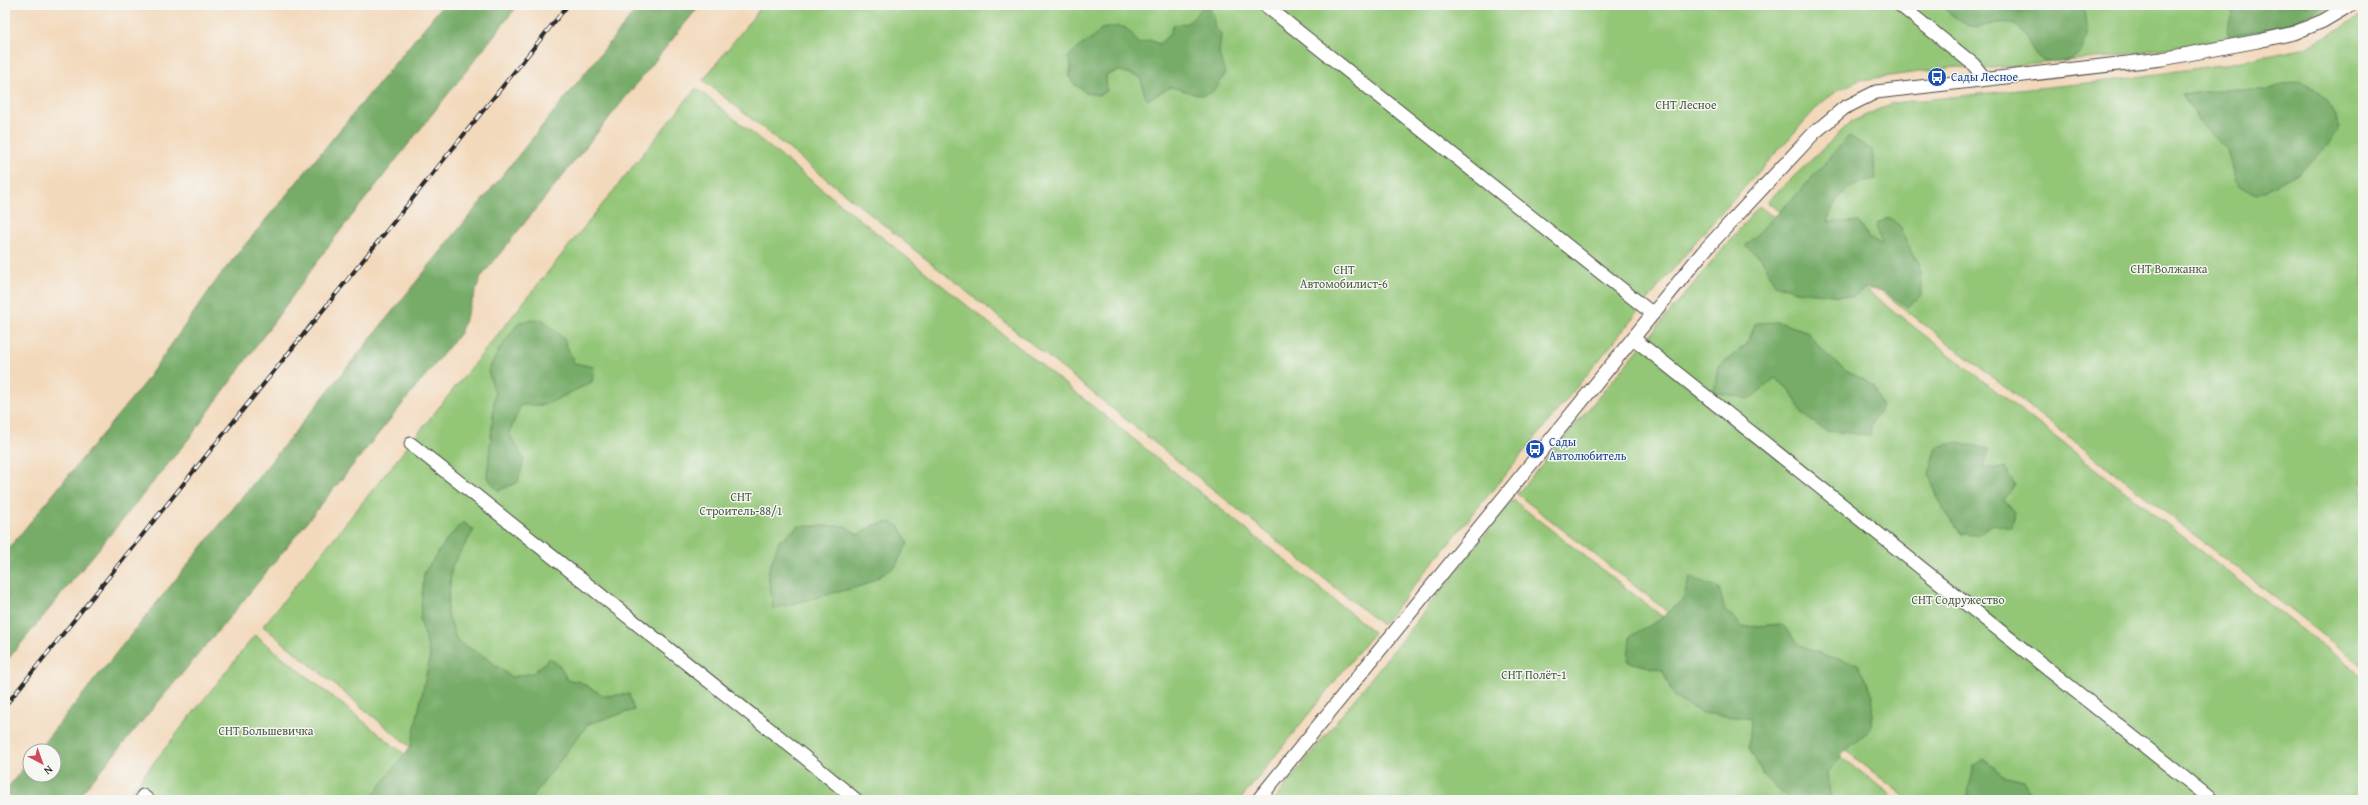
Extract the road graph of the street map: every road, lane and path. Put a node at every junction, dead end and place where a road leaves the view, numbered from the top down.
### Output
1 (1266, 5) edge
2 (1900, 5) edge
3 (2350, 5) edge
4 (1985, 78) junction
5 (1653, 314) junction
6 (1633, 338) junction
7 (411, 444) dead end
8 (856, 800) edge
9 (1258, 800) edge
10 (2212, 800) edge

1 - 5 street
2 - 4 street
3 - 4 street
4 - 5 street
5 - 6 street
6 - 9 street
6 - 10 street
7 - 8 street

